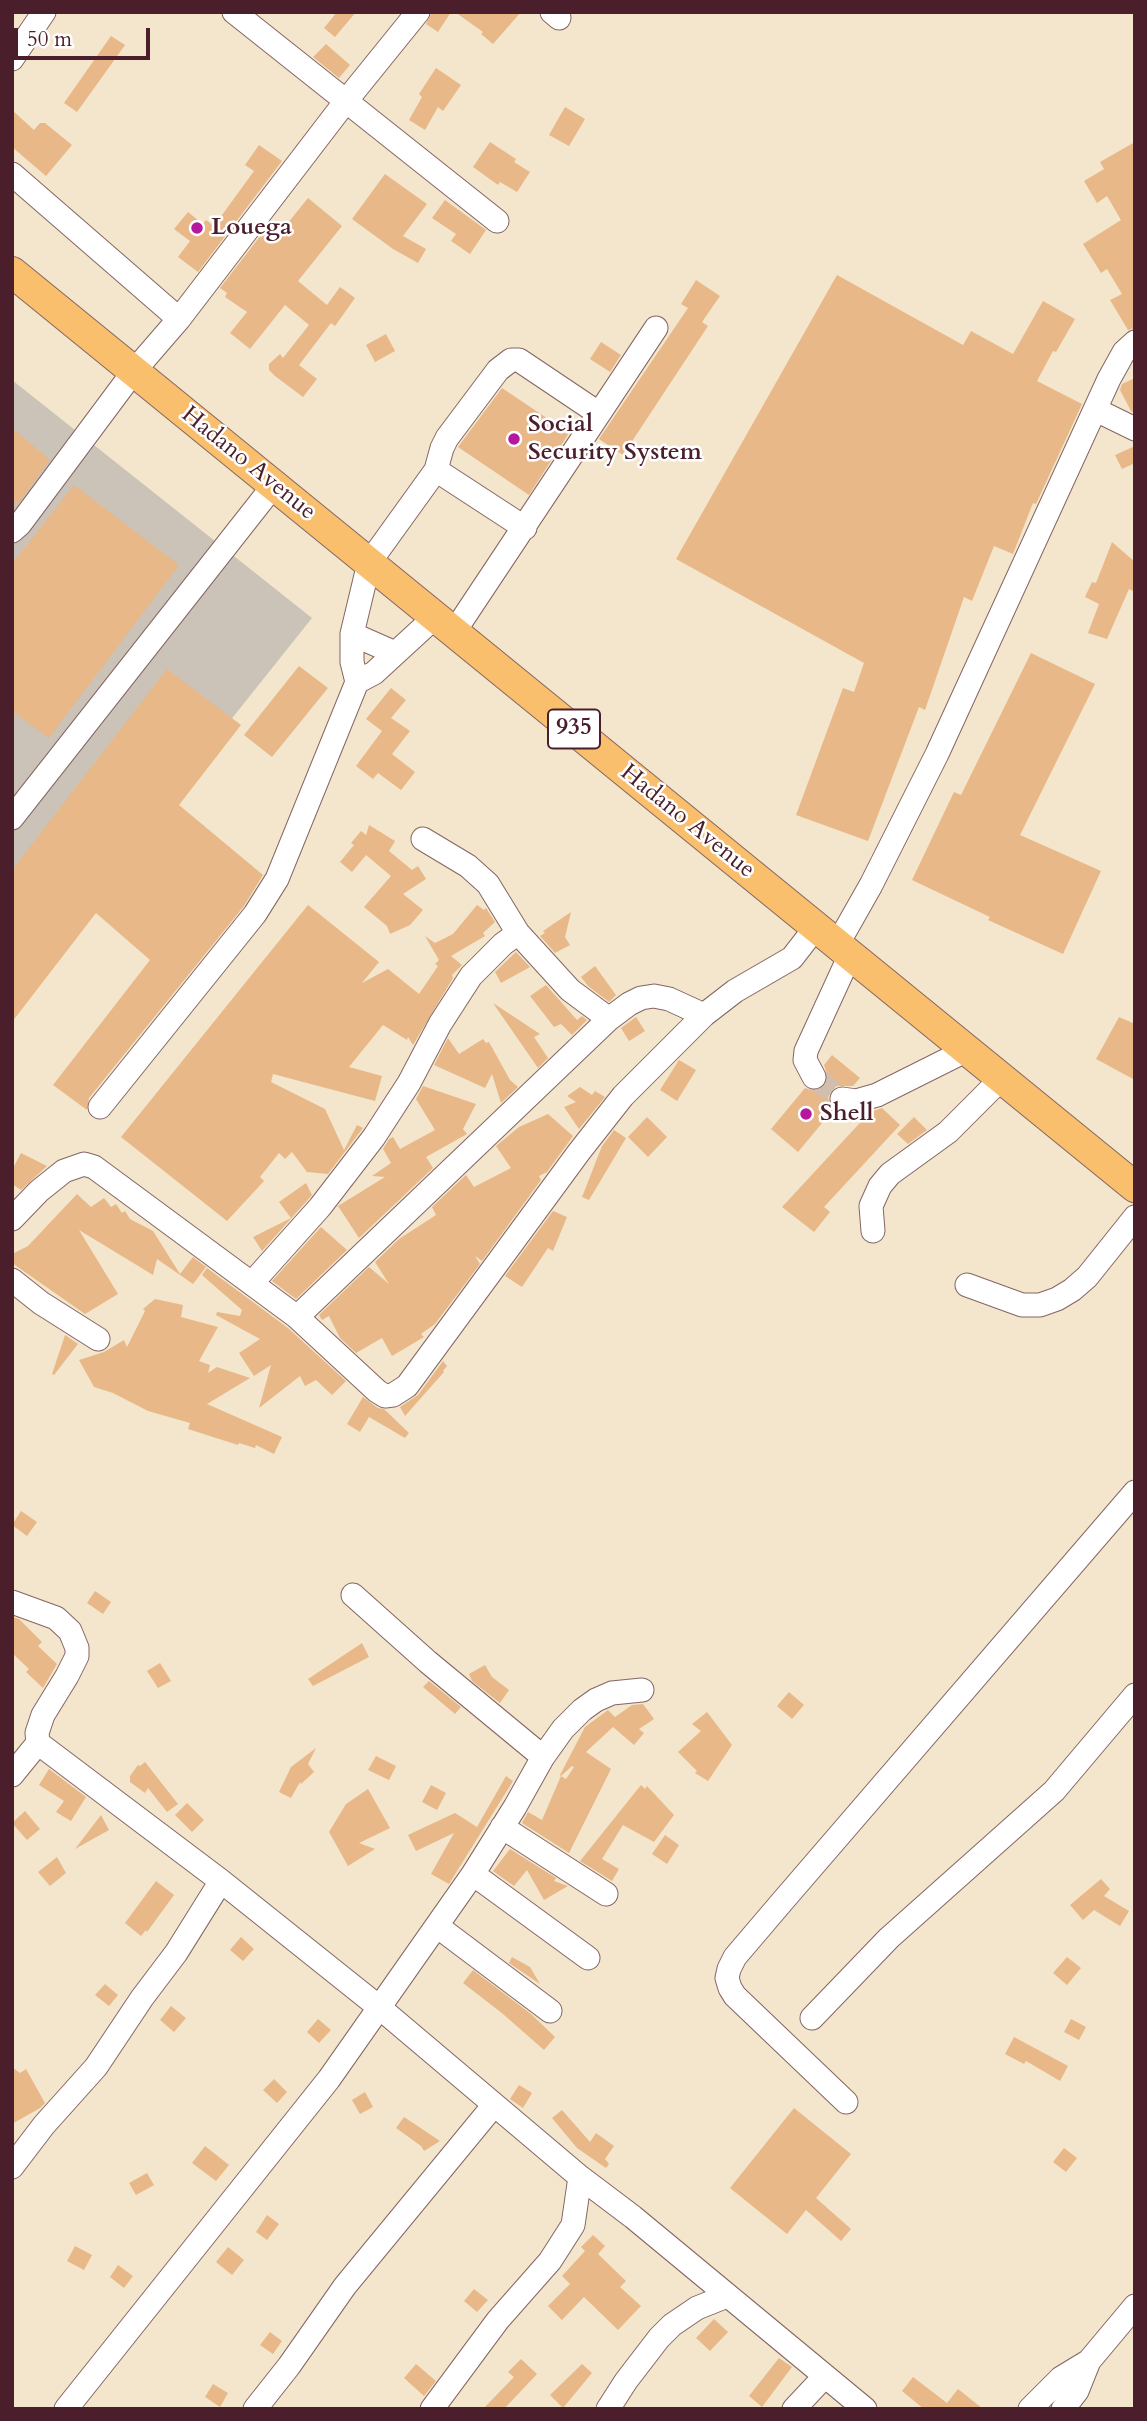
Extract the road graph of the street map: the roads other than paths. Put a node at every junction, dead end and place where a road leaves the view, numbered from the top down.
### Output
1 (44, 12) edge
2 (234, 12) edge
3 (418, 12) edge
4 (12, 59) edge
5 (346, 101) junction
6 (12, 174) edge
7 (497, 221) dead end
8 (12, 272) edge
9 (179, 319) junction
10 (656, 328) dead end
11 (1135, 342) edge
12 (134, 371) junction
13 (1096, 410) junction
14 (598, 413) junction
15 (1135, 429) edge
16 (436, 470) junction
17 (274, 485) junction
18 (525, 528) junction
19 (12, 531) edge
20 (369, 563) junction
21 (444, 624) junction
22 (352, 634) junction
23 (395, 653) junction
24 (357, 682) junction
25 (12, 818) edge
26 (423, 839) dead end
27 (518, 933) junction
28 (835, 942) junction
29 (704, 1016) junction
30 (609, 1019) junction
31 (967, 1050) junction
32 (814, 1077) tunnel mouth
33 (1002, 1078) junction
34 (842, 1099) tunnel mouth
35 (100, 1107) dead end
36 (1135, 1187) edge
37 (1135, 1217) edge
38 (12, 1219) edge
39 (873, 1231) dead end
40 (12, 1280) edge
41 (252, 1283) junction
42 (967, 1285) dead end
43 (296, 1317) junction
44 (98, 1339) dead end
45 (1135, 1492) edge
46 (353, 1595) dead end
47 (12, 1602) edge
48 (642, 1690) dead end
49 (1135, 1695) edge
50 (38, 1743) junction
51 (542, 1757) junction
52 (12, 1775) edge
53 (502, 1827) junction
54 (472, 1874) junction
55 (220, 1881) junction
56 (606, 1894) dead end
57 (437, 1926) junction
58 (588, 1958) dead end
59 (380, 2008) junction
60 (550, 2011) dead end
61 (812, 2018) dead end
62 (846, 2102) dead end
63 (494, 2105) junction
64 (12, 2167) edge
65 (580, 2177) junction
66 (727, 2296) junction
67 (1133, 2313) edge
68 (1089, 2361) junction
69 (824, 2376) junction
70 (1070, 2406) edge
71 (66, 2409) edge
72 (255, 2409) edge
73 (432, 2409) edge
74 (608, 2409) edge
75 (794, 2409) edge
76 (864, 2409) edge
77 (1031, 2409) edge

1 - 4 street
2 - 5 street
3 - 5 street
5 - 7 street
5 - 9 street
6 - 9 street
8 - 12 main road, Hadano Avenue / 935
9 - 12 street
10 - 14 street
11 - 13 street
12 - 17 main road, Hadano Avenue / 935
12 - 19 street
13 - 15 street
13 - 28 street
14 - 16 street
14 - 18 street
16 - 18 street
16 - 20 street
17 - 20 main road, Hadano Avenue / 935
17 - 25 street
18 - 21 street
20 - 21 main road, Hadano Avenue / 935
20 - 22 street
21 - 23 street
21 - 28 main road, Hadano Avenue / 935
22 - 23 street
22 - 24 street
23 - 24 street
24 - 35 street
26 - 27 street
27 - 30 street
27 - 41 street
28 - 29 street
28 - 31 main road, Hadano Avenue / 935
28 - 32 street
29 - 30 street
29 - 43 street
30 - 43 street
31 - 33 main road, Hadano Avenue / 935
31 - 34 street
33 - 36 main road, Hadano Avenue / 935
33 - 39 street
37 - 42 street
38 - 41 street
40 - 44 street
41 - 43 street
45 - 62 street
46 - 51 street
47 - 50 street
48 - 51 street
49 - 61 street
50 - 52 street
50 - 55 street
51 - 53 street
53 - 54 street
53 - 56 street
54 - 57 street
54 - 58 street
55 - 59 street
55 - 64 street
57 - 59 street
57 - 60 street
59 - 63 street
59 - 71 street
63 - 65 street
63 - 72 street
65 - 66 street
65 - 73 street
66 - 69 street
66 - 74 street
67 - 68 street
68 - 70 street
68 - 77 street
69 - 75 street
69 - 76 street

